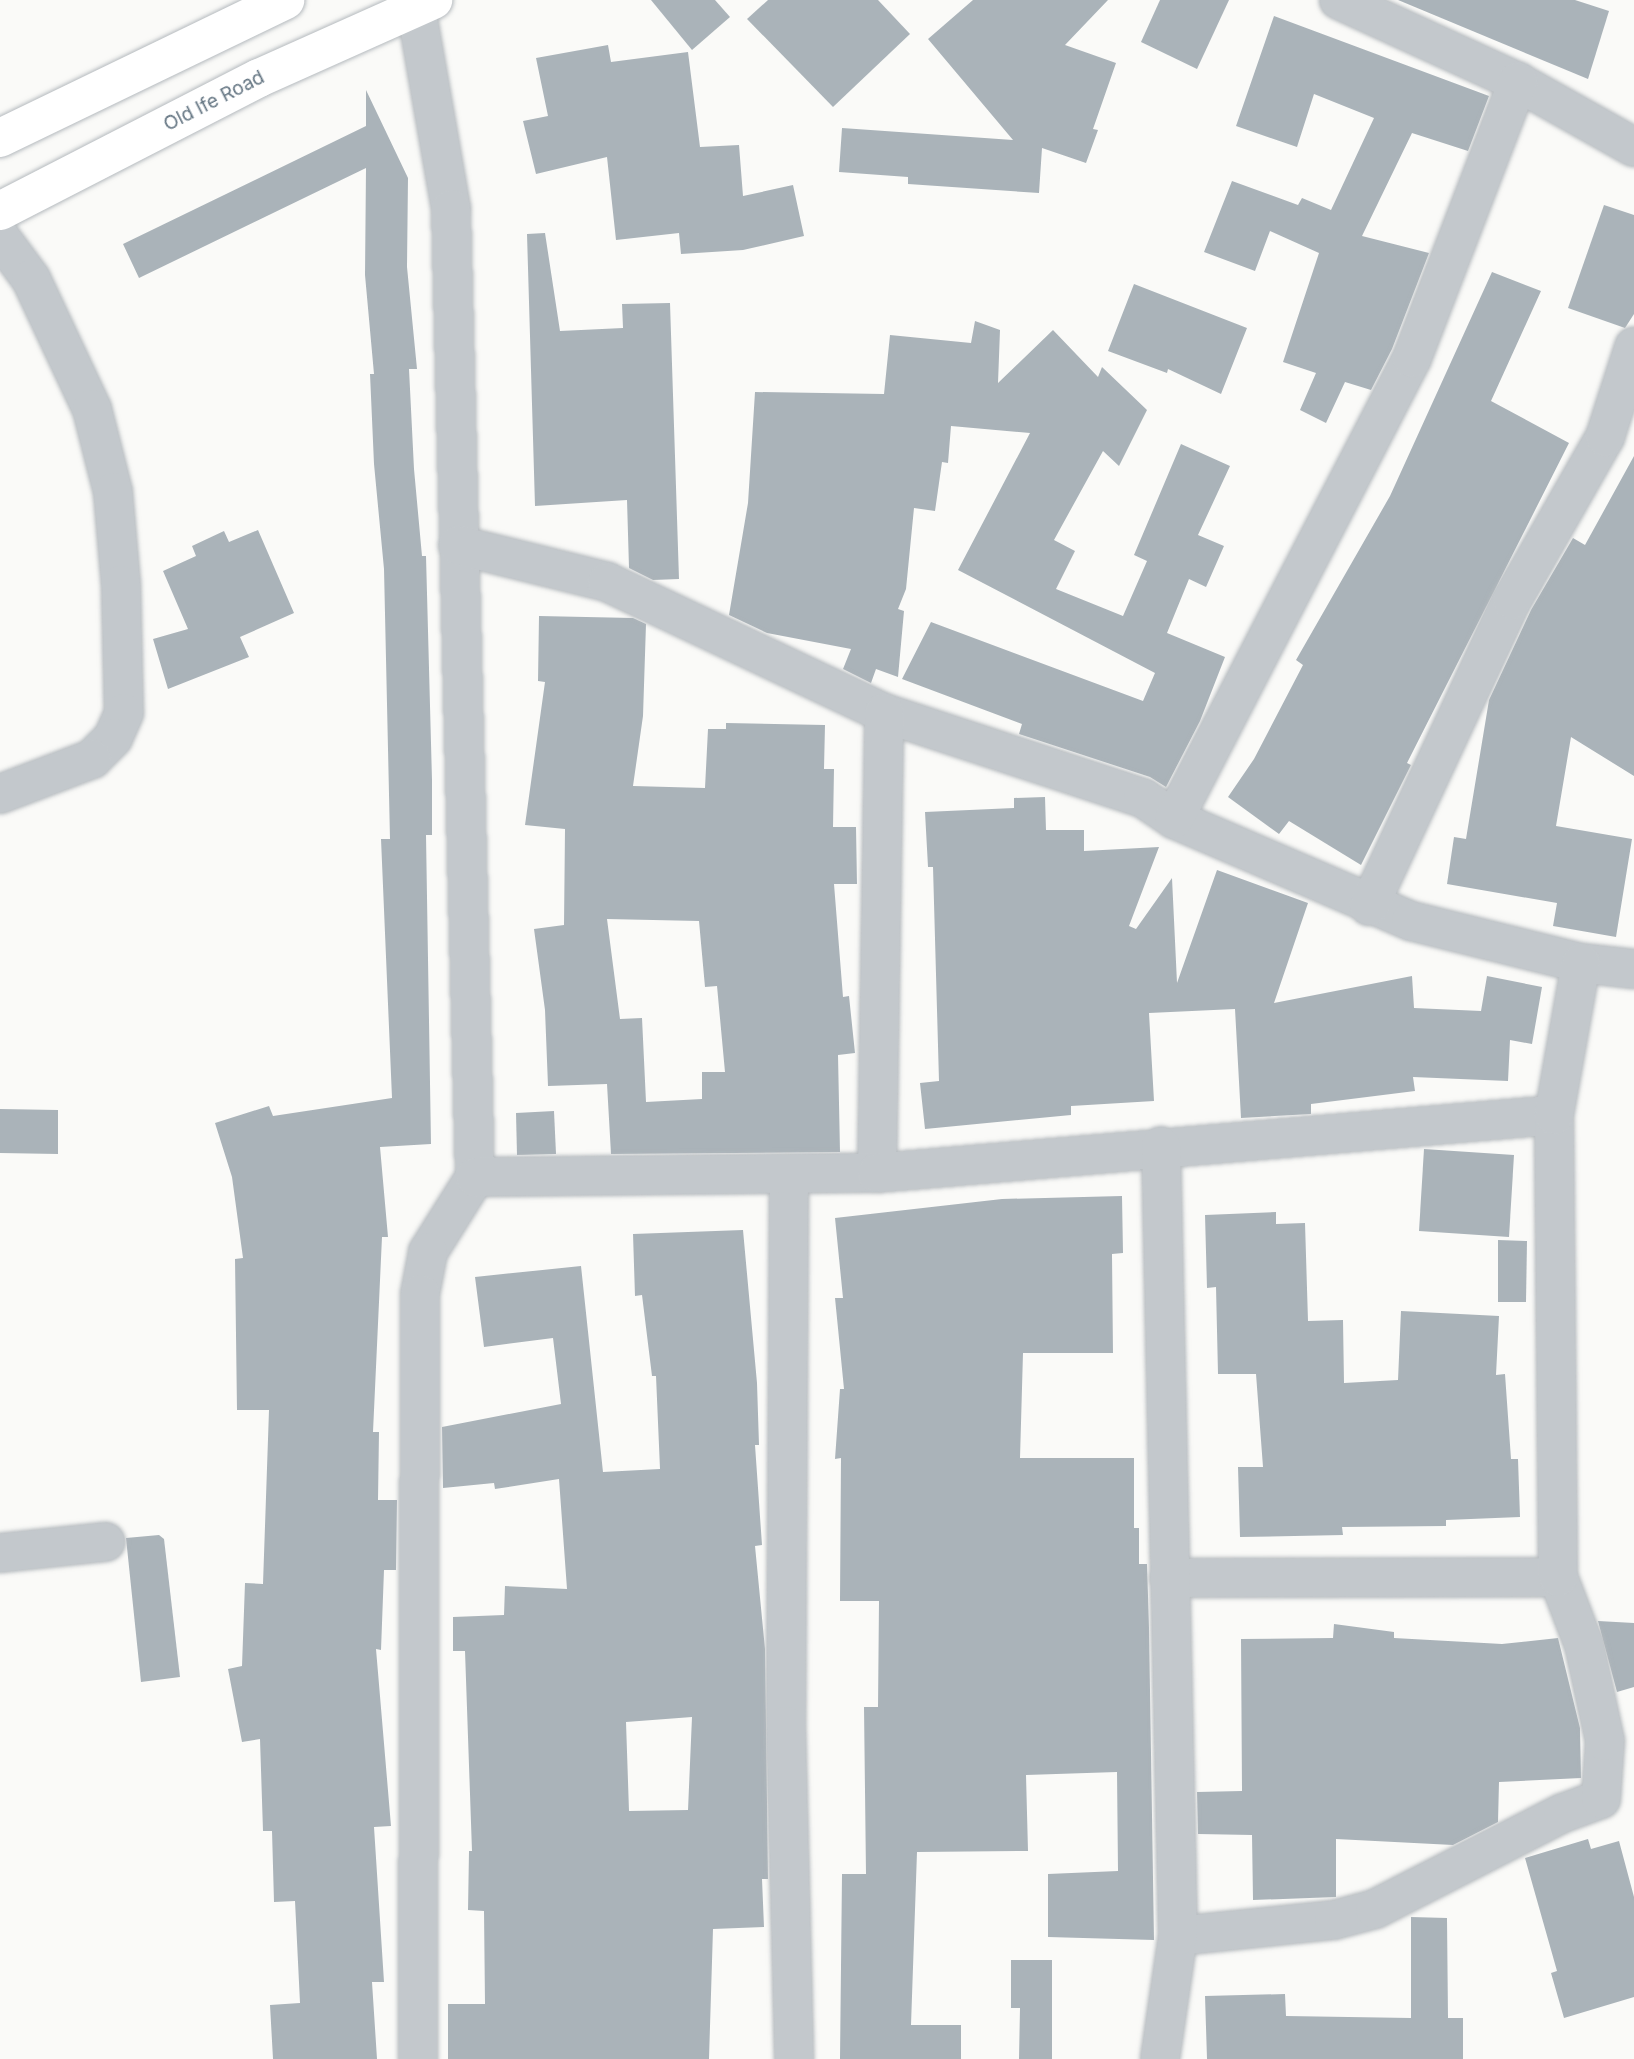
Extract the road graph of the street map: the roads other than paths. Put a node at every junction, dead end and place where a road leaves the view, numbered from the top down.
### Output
1 (285, 0) edge
2 (1339, 0) edge
3 (425, 4) edge
4 (1518, 82) junction
5 (0, 138) edge
6 (1634, 147) edge
7 (0, 211) edge
8 (0, 237) edge
9 (1634, 347) edge
10 (458, 545) junction
11 (884, 713) junction
12 (0, 794) edge
13 (1174, 819) junction
14 (1369, 906) junction
15 (1581, 963) junction
16 (1634, 969) edge
17 (1554, 1115) junction
18 (1161, 1146) junction
19 (877, 1173) junction
20 (789, 1175) junction
21 (475, 1177) junction
22 (105, 1542) dead end
23 (0, 1553) edge
24 (1558, 1577) junction
25 (1169, 1578) junction
26 (1178, 1936) junction
27 (418, 2059) edge
28 (794, 2059) edge
29 (1160, 2059) edge

1 - 5 main road
2 - 4 street
3 - 7 main road, Old Ife Road
3 - 10 street
4 - 6 street
4 - 13 street
8 - 12 street
9 - 14 street
10 - 11 street
10 - 21 street
11 - 13 street
11 - 19 street
13 - 14 street
14 - 15 street
15 - 16 street
15 - 17 street
17 - 18 street
17 - 24 street
18 - 19 street
18 - 25 street
19 - 20 street
20 - 21 street
20 - 28 street
21 - 27 street
22 - 23 street
24 - 25 street
24 - 26 street
25 - 26 street
26 - 29 street

